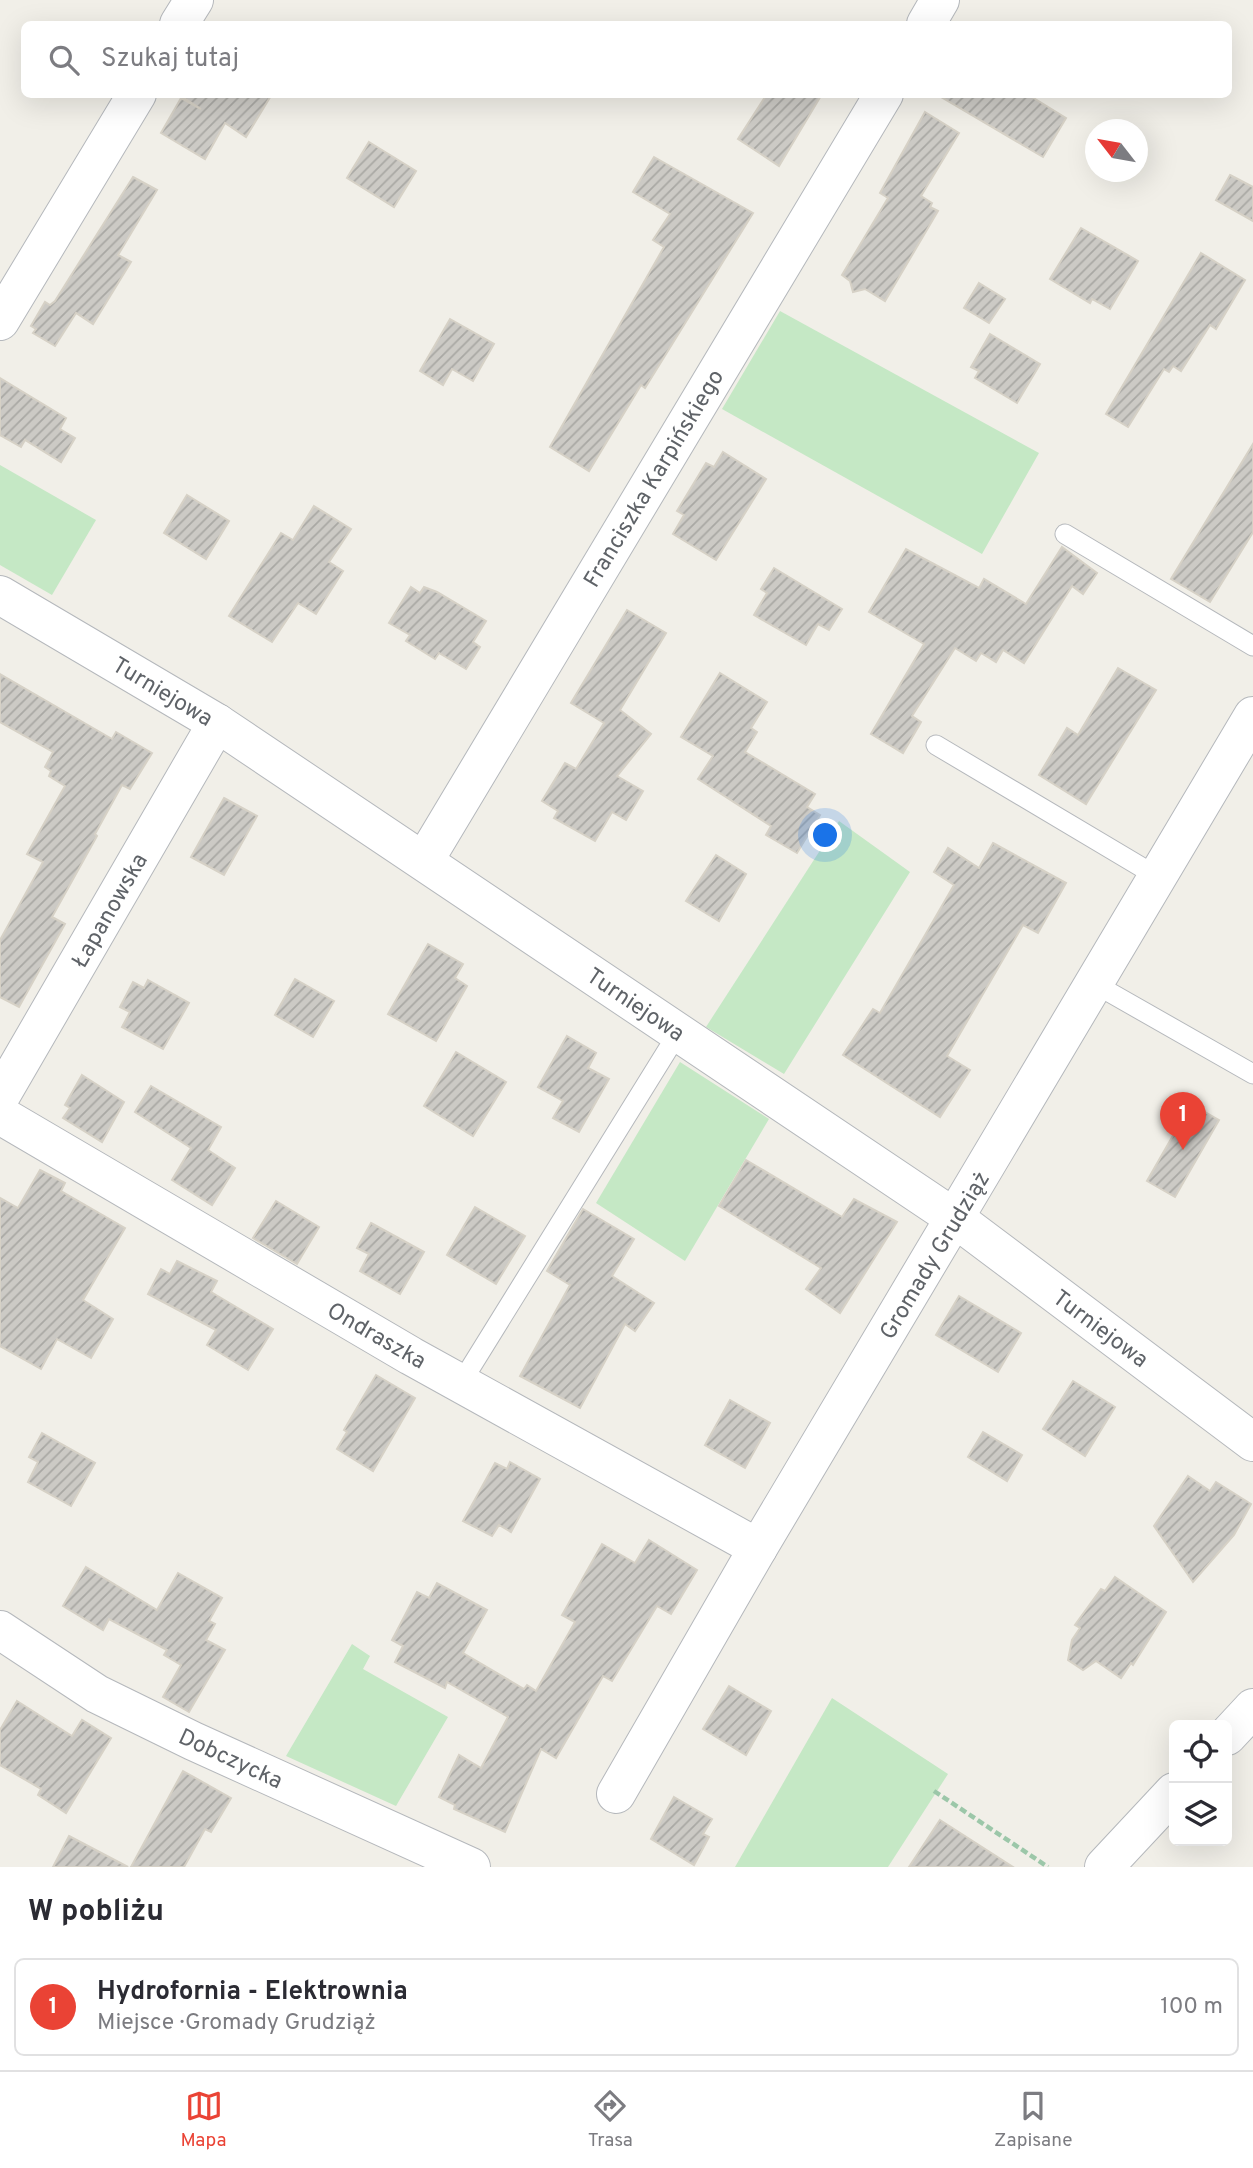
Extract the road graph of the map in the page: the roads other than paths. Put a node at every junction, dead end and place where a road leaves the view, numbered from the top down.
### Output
1 (194, 0) edge
2 (940, 0) edge
3 (181, 21) edge
4 (928, 21) edge
5 (135, 98) edge
6 (882, 98) edge
7 (0, 321) edge
8 (1065, 534) dead end
9 (0, 594) edge
10 (1253, 646) edge
11 (1253, 716) edge
12 (217, 723) junction
13 (936, 746) dead end
14 (424, 861) junction
15 (1158, 877) junction
16 (1095, 984) junction
17 (678, 1033) junction
18 (1253, 1074) edge
19 (0, 1097) edge
20 (0, 1115) edge
21 (956, 1219) junction
22 (461, 1383) junction
23 (1253, 1442) edge
24 (758, 1548) junction
25 (0, 1630) edge
26 (1253, 1708) edge
27 (1232, 1731) edge
28 (616, 1794) dead end
29 (1169, 1797) edge
30 (471, 1867) edge
31 (1104, 1867) edge

1 - 3 street
2 - 4 street
5 - 7 street
6 - 14 street, Franciszka Karpińskiego
8 - 10 lane
9 - 12 street, Turniejowa
11 - 15 street, Gromady Grudziąż
12 - 14 street, Turniejowa
12 - 19 street, Łapanowska
13 - 15 lane
14 - 17 street, Turniejowa
15 - 16 street, Gromady Grudziąż
16 - 18 lane
16 - 21 street, Gromady Grudziąż
17 - 21 street, Turniejowa
17 - 22 lane
20 - 22 street, Ondraszka
21 - 23 street, Turniejowa
21 - 24 street, Gromady Grudziąż
22 - 24 street, Ondraszka
24 - 28 street, Gromady Grudziąż
25 - 30 street, Dobczycka
26 - 27 street
29 - 31 street

